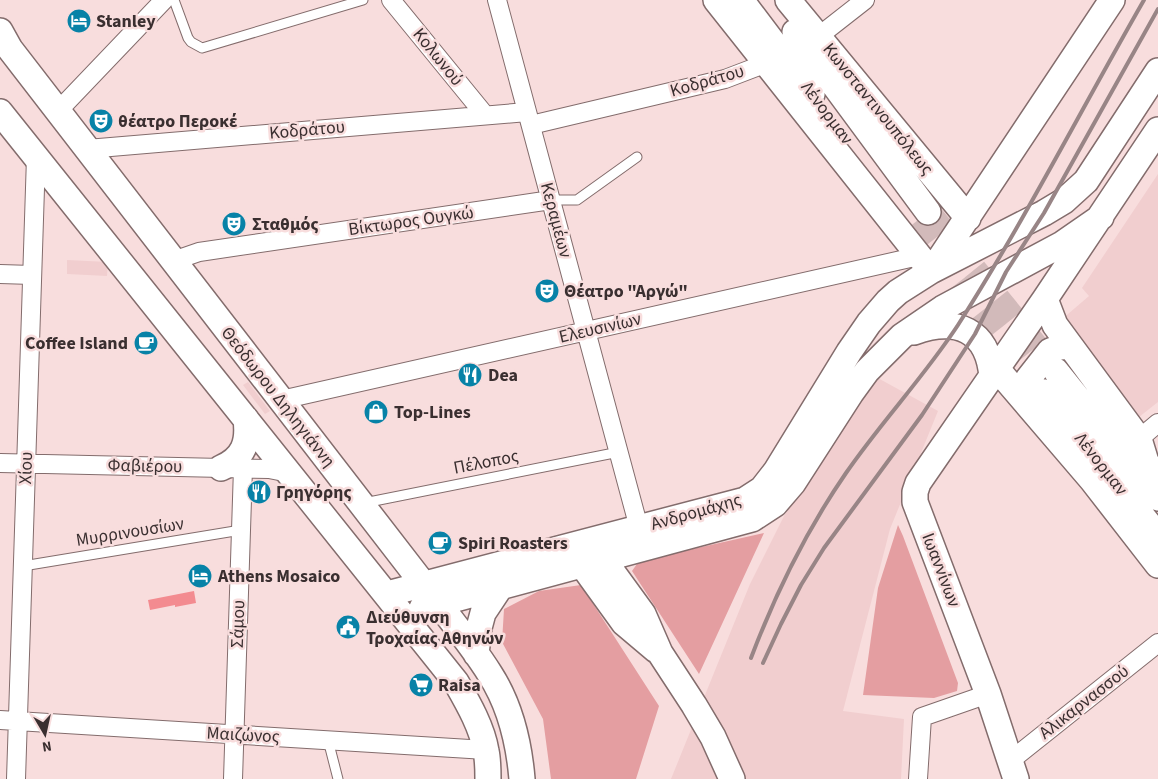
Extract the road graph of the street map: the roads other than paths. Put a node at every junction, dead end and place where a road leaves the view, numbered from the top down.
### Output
1 (164, 0) edge
2 (174, 0) edge
3 (363, 0) edge
4 (391, 0) edge
5 (497, 0) edge
6 (716, 0) edge
7 (742, 0) edge
8 (771, 0) edge
9 (788, 0) edge
10 (865, 0) edge
11 (1112, 0) edge
12 (0, 31) edge
13 (819, 36) junction
14 (767, 63) junction
15 (1158, 71) edge
16 (58, 111) junction
17 (0, 112) edge
18 (485, 115) junction
19 (529, 119) junction
20 (1158, 130) edge
21 (87, 149) junction
22 (36, 157) junction
23 (637, 157) dead end
24 (551, 200) junction
25 (1101, 217) junction
26 (968, 218) junction
27 (173, 261) junction
28 (925, 264) junction
29 (0, 274) edge
30 (32, 275) junction
31 (1045, 299) junction
32 (586, 331) junction
33 (902, 336) junction
34 (1070, 346) junction
35 (994, 373) junction
36 (1041, 388) junction
37 (281, 400) junction
38 (246, 419) junction
39 (1158, 423) edge
40 (1138, 439) junction
41 (618, 452) junction
42 (0, 463) edge
43 (26, 463) junction
44 (232, 468) junction
45 (289, 473) junction
46 (1158, 477) edge
47 (1158, 498) edge
48 (361, 504) junction
49 (639, 528) junction
50 (241, 530) junction
51 (1158, 536) edge
52 (585, 552) junction
53 (1158, 565) edge
54 (23, 566) junction
55 (501, 586) junction
56 (431, 594) junction
57 (394, 604) junction
58 (1158, 644) edge
59 (476, 654) junction
60 (988, 694) junction
61 (0, 720) edge
62 (18, 722) junction
63 (234, 735) junction
64 (328, 740) junction
65 (486, 750) junction
66 (1013, 770) edge
67 (16, 779) edge
68 (233, 779) edge
69 (338, 779) edge
70 (488, 779) edge
71 (522, 779) edge
72 (732, 779) edge
73 (918, 779) edge

1 - 16 street
2 - 3 lane
4 - 18 street, Κολωνού
5 - 19 street, Κεραμέων
6 - 14 main road
7 - 8 main road, Λένορμαν
9 - 13 main road, Κωνσταντινουπόλεως
10 - 13 street
11 - 26 main road
12 - 16 main road, Θεόδωρου Δηληγιάννη
13 - 26 main road, Κωνσταντινουπόλεως
14 - 19 street, Κοδράτου
14 - 28 main road
15 - 28 main road
16 - 21 main road, Θεόδωρου Δηληγιάννη
17 - 22 main road
18 - 19 street, Κοδράτου
18 - 21 street, Κοδράτου
19 - 24 street, Κεραμέων
20 - 25 main road
21 - 27 main road, Θεόδωρου Δηληγιάννη
22 - 30 street, Χίου
22 - 38 main road
23 - 24 lane, Βίκτωρος Ουγκώ
24 - 27 street, Βίκτωρος Ουγκώ
24 - 32 street, Κεραμέων
25 - 31 main road
25 - 33 main road
26 - 28 main road
27 - 37 main road, Θεόδωρου Δηληγιάννη
28 - 32 street, Ελευσινίων
28 - 49 main road, Ανδρομάχης
29 - 30 street
30 - 43 street, Χίου
31 - 34 main road
31 - 35 main road
32 - 37 street, Ελευσινίων
32 - 41 street, Κεραμέων
33 - 35 main road
33 - 52 main road, Ανδρομάχης
34 - 36 main road
34 - 40 main road
35 - 36 main road
35 - 60 main road, Ιωαννίνων
36 - 47 main road, Λένορμαν
36 - 51 main road, Λένορμαν
36 - 53 main road
37 - 48 main road, Θεόδωρου Δηληγιάννη
38 - 44 main road
38 - 45 main road
39 - 40 street
40 - 46 main road
41 - 48 lane, Πέλοπος
41 - 49 street, Κεραμέων
42 - 43 street, Φαβιέρου
43 - 44 street, Φαβιέρου
43 - 54 street, Χίου
44 - 45 street, Φαβιέρου
44 - 50 street, Σάμου
45 - 57 main road
48 - 56 main road, Θεόδωρου Δηληγιάννη
49 - 52 main road, Ανδρομάχης
50 - 54 lane, Μυρρινουσίων
50 - 63 street, Σάμου
52 - 55 main road, Ανδρομάχης
52 - 56 main road, Ανδρομάχης
52 - 72 main road
54 - 62 street, Χίου
55 - 56 main road, Ανδρομάχης
55 - 59 main road
56 - 57 main road, Ανδρομάχης
56 - 59 main road, Θεόδωρου Δηληγιάννη
57 - 65 main road
58 - 66 street, Αλικαρνασσού
59 - 71 main road, Θεόδωρου Δηληγιάννη
60 - 66 main road, Ιωαννίνων
60 - 73 street
61 - 62 street, Μαιζώνος
62 - 63 street, Μαιζώνος
62 - 67 street, Χίου
63 - 64 street, Μαιζώνος
63 - 68 street, Σάμου
64 - 65 street, Μαιζώνος
64 - 69 lane
65 - 70 main road

